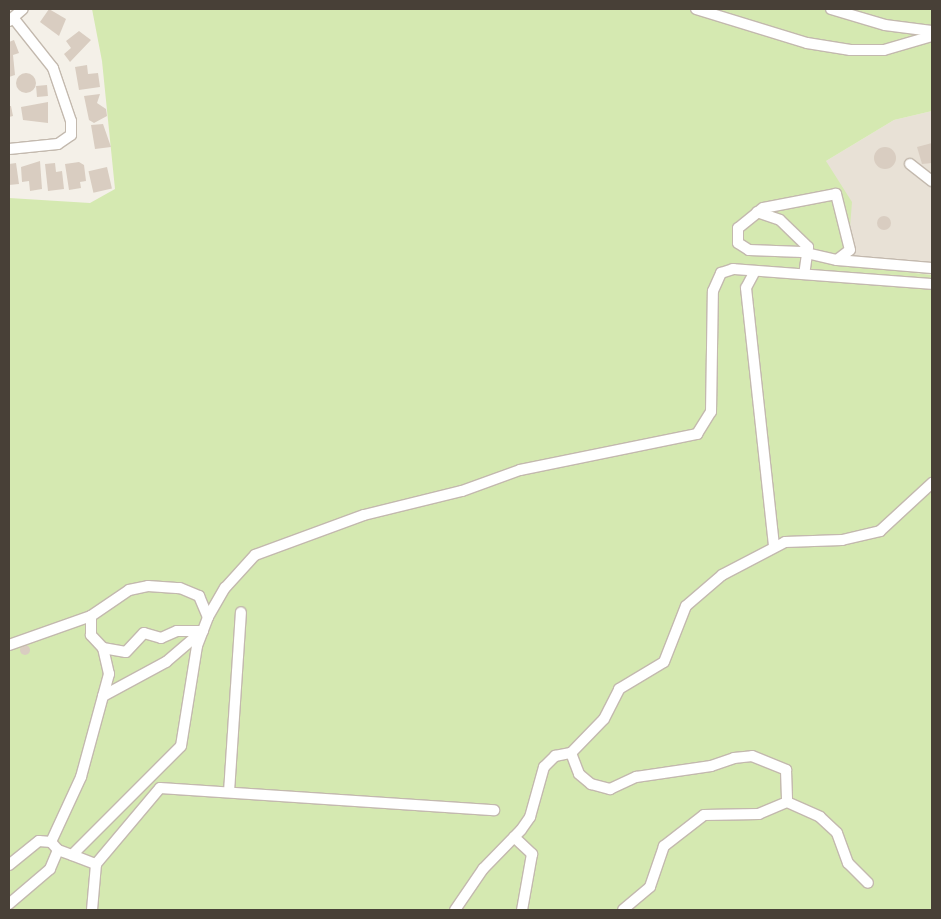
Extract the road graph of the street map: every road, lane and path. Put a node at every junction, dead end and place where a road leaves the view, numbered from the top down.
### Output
1 (24, 9) edge
2 (696, 9) edge
3 (831, 9) edge
4 (11, 20) edge
5 (932, 31) edge
6 (932, 36) edge
7 (9, 149) edge
8 (910, 164) dead end
9 (932, 181) edge
10 (756, 212) junction
11 (810, 254) junction
12 (837, 260) junction
13 (932, 268) edge
14 (755, 270) junction
15 (804, 274) junction
16 (834, 276) junction
17 (932, 284) edge
18 (932, 483) edge
19 (774, 546) junction
20 (241, 612) dead end
21 (91, 616) junction
22 (208, 617) junction
23 (202, 631) junction
24 (9, 645) edge
25 (103, 648) junction
26 (103, 696) junction
27 (571, 753) junction
28 (229, 792) junction
29 (787, 802) junction
30 (494, 810) dead end
31 (514, 837) junction
32 (55, 846) junction
33 (72, 855) junction
34 (96, 864) junction
35 (9, 865) edge
36 (868, 883) dead end
37 (9, 904) edge
38 (92, 910) edge
39 (454, 910) edge
40 (522, 910) edge
41 (623, 910) edge

1 - 4 street
2 - 6 street
3 - 5 street
4 - 7 street
8 - 9 street
10 - 11 street
10 - 11 street
10 - 12 street
11 - 12 street
11 - 15 street
12 - 13 street
12 - 16 street
14 - 15 street
14 - 19 street
14 - 22 street
15 - 16 street
16 - 17 street
18 - 19 street
19 - 27 street
20 - 28 street
21 - 22 street
21 - 24 street
21 - 25 street
22 - 23 street
23 - 25 street
23 - 26 street
23 - 33 street
25 - 26 street
26 - 32 street
27 - 29 street
27 - 31 street
28 - 30 street
28 - 34 street
29 - 36 street
29 - 41 street
31 - 39 street
31 - 40 street
32 - 33 street
32 - 35 street
32 - 37 street
33 - 34 street
34 - 38 street

